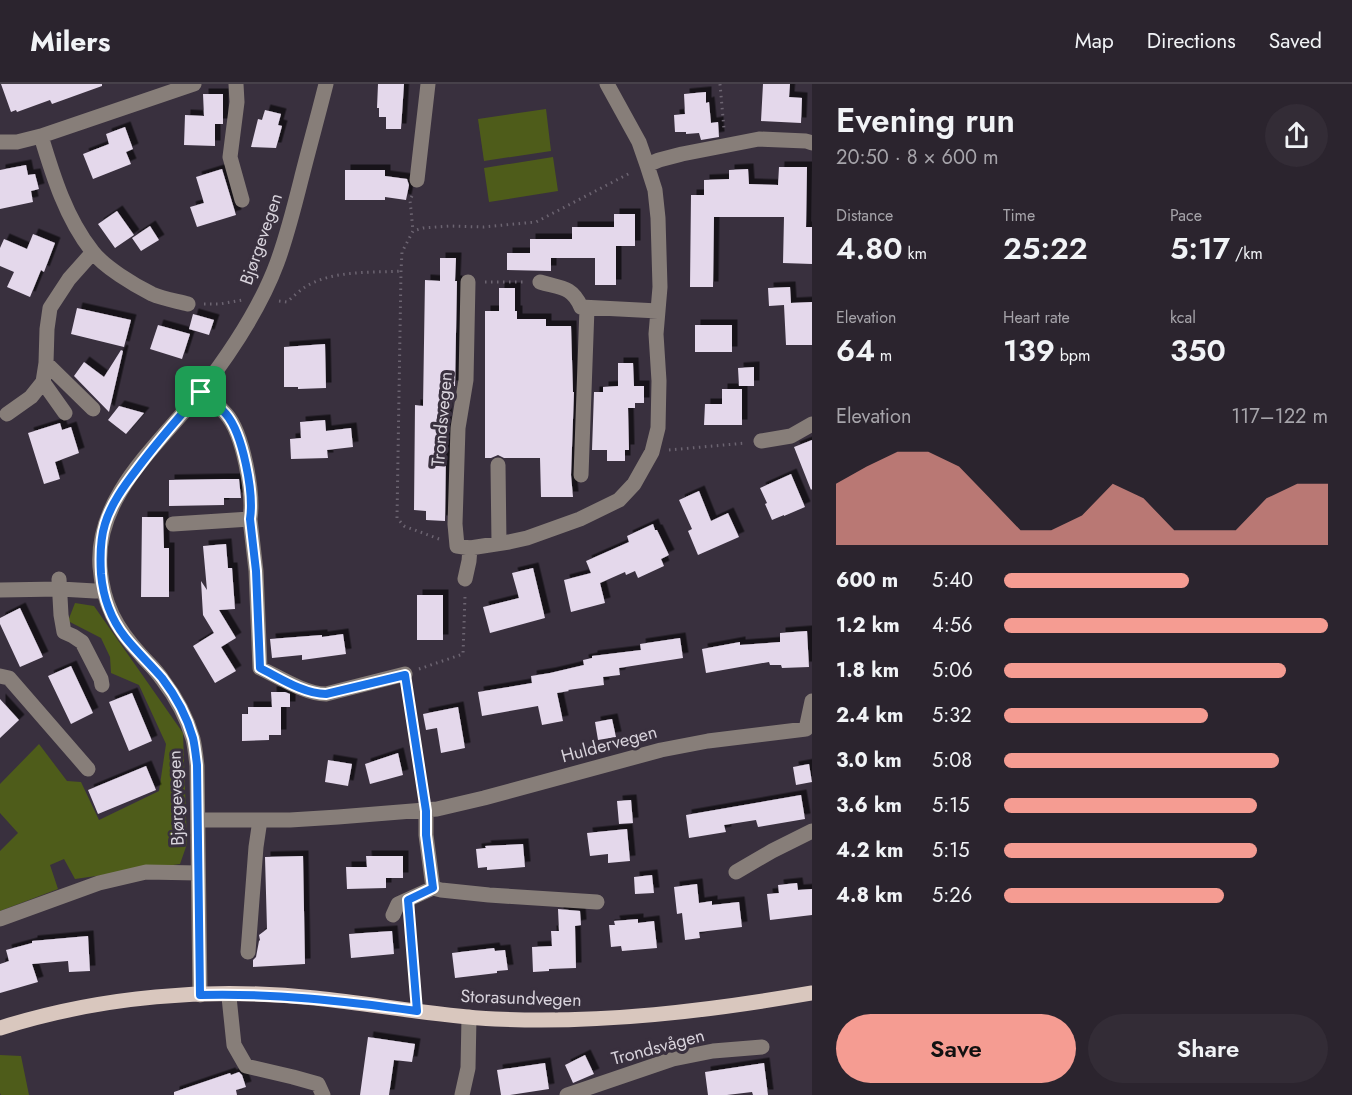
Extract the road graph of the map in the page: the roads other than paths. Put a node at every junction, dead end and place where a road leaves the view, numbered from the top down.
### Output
1 (194, 84) edge
2 (236, 84) edge
3 (326, 84) edge
4 (429, 84) edge
5 (607, 84) edge
6 (41, 136) junction
7 (0, 142) edge
8 (812, 143) edge
9 (647, 165) junction
10 (417, 180) road end
11 (242, 200) dead end
12 (93, 252) junction
13 (468, 282) road end
14 (540, 282) road end
15 (188, 304) road end
16 (587, 308) junction
17 (658, 310) junction
18 (46, 363) junction
19 (43, 382) junction
20 (201, 392) junction
21 (93, 410) dead end
22 (65, 413) dead end
23 (7, 414) dead end
24 (812, 424) edge
25 (761, 441) road end
26 (498, 465) dead end
27 (581, 475) dead end
28 (250, 519) junction
29 (173, 524) dead end
30 (499, 543) junction
31 (470, 548) junction
32 (465, 579) road end
33 (59, 584) junction
34 (0, 590) edge
35 (103, 590) junction
36 (405, 675) road end
37 (0, 676) edge
38 (102, 685) dead end
39 (812, 701) edge
40 (809, 732) edge
41 (88, 769) dead end
42 (426, 811) junction
43 (198, 820) junction
44 (260, 820) junction
45 (812, 831) edge
46 (736, 872) dead end
47 (198, 873) junction
48 (433, 888) junction
49 (597, 902) dead end
50 (393, 915) dead end
51 (0, 919) edge
52 (248, 952) dead end
53 (812, 993) edge
54 (228, 994) junction
55 (200, 995) junction
56 (469, 1017) junction
57 (0, 1028) edge
58 (762, 1047) dead end
59 (323, 1095) edge
60 (462, 1095) edge
61 (567, 1095) edge

1 - 6 street
2 - 11 street
3 - 20 street, Bjørgevegen
4 - 10 street
5 - 9 street
6 - 7 street
6 - 12 street
8 - 9 street
9 - 17 street
12 - 15 street
12 - 18 street
13 - 31 street, Trondsvegen
14 - 16 street
16 - 17 street
16 - 27 street
17 - 30 street
18 - 19 street
18 - 21 street
19 - 22 street
19 - 23 street
20 - 28 street
20 - 35 street, Bjørgevegen
24 - 25 street
26 - 30 street
28 - 29 street
28 - 36 street
30 - 31 street
31 - 32 street
33 - 34 street
33 - 35 street
33 - 38 street
35 - 43 street, Bjørgevegen
37 - 41 street
39 - 40 street, Huldervegen
40 - 42 street, Huldervegen
42 - 44 street, Huldervegen
42 - 48 street
43 - 44 street, Huldervegen
43 - 47 street, Bjørgevegen
44 - 52 street
45 - 46 street
47 - 51 street
47 - 55 street, Bjørgevegen
48 - 49 street
48 - 50 street
53 - 56 main road, Storasundvegen
54 - 55 main road, Storasundvegen
54 - 56 main road, Storasundvegen
54 - 59 street
55 - 57 main road, Storasundvegen
56 - 60 street
58 - 61 street, Trondsvågen

